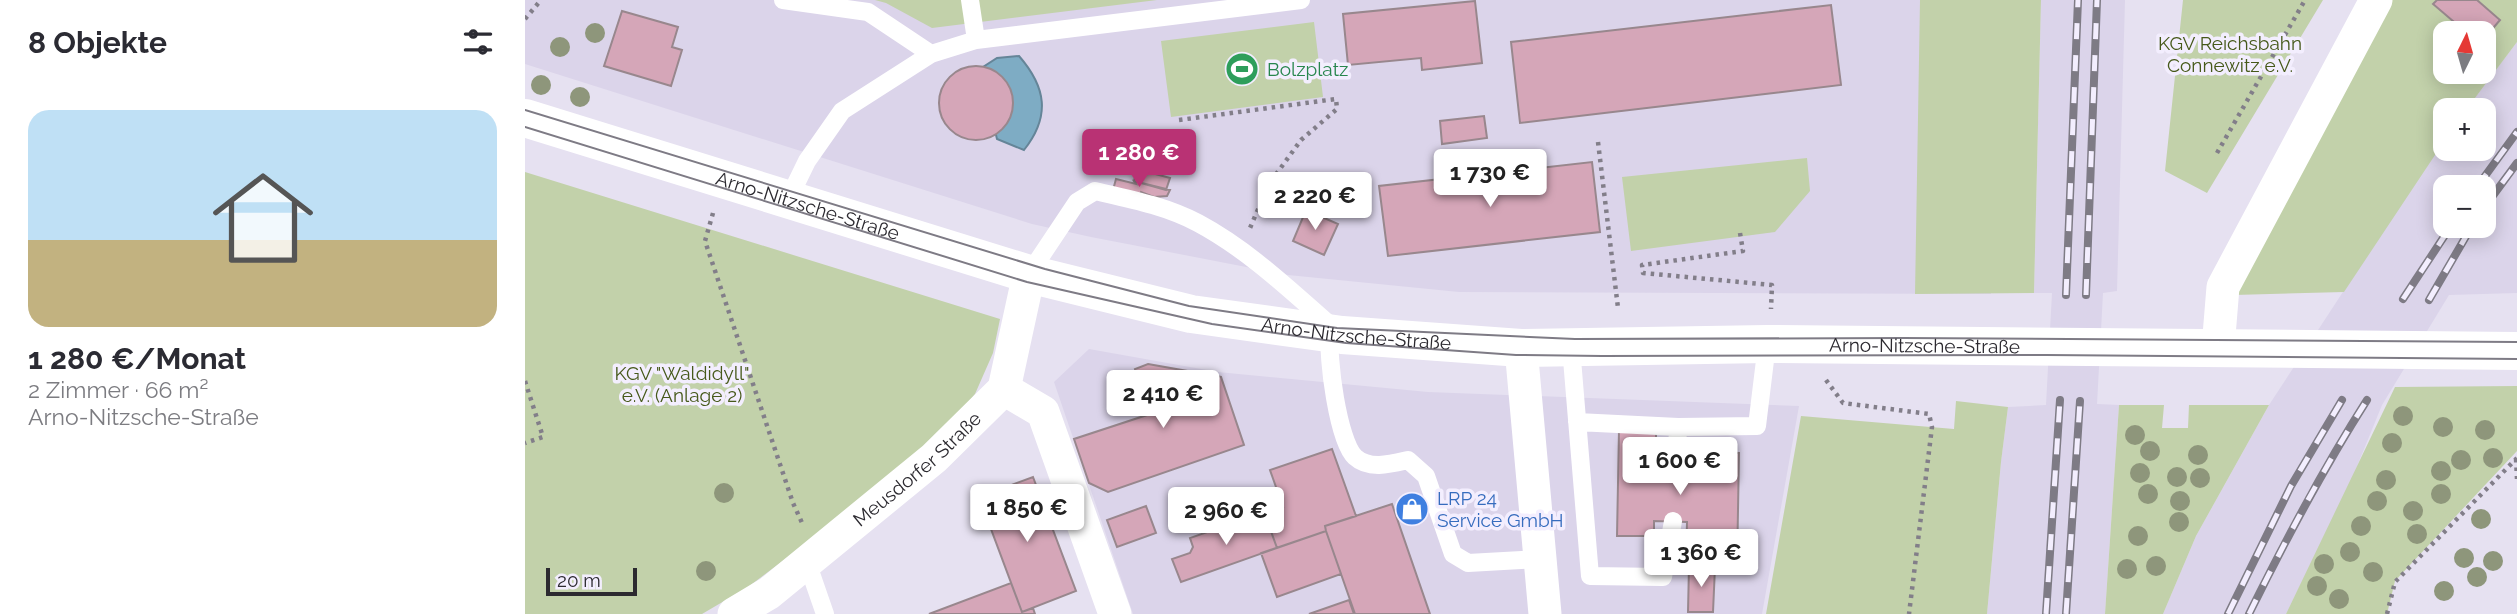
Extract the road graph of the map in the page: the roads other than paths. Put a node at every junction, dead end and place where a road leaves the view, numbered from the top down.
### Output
1 (783, 0) edge
2 (970, 0) edge
3 (1301, 0) edge
4 (2376, 0) edge
5 (976, 40) junction
6 (931, 54) junction
7 (525, 118) edge
8 (789, 198) junction
9 (1029, 274) junction
10 (1769, 327) junction
11 (1336, 334) junction
12 (1571, 347) junction
13 (1521, 348) junction
14 (2218, 348) junction
15 (2517, 351) edge
16 (1004, 389) junction
17 (1577, 422) junction
18 (1678, 427) junction
19 (1677, 451) dead end
20 (1672, 521) dead end
21 (811, 558) junction
22 (1540, 559) junction
23 (734, 614) edge
24 (825, 614) edge
25 (1115, 614) edge
26 (1545, 614) edge

1 - 6 lane
2 - 5 lane
3 - 5 lane
4 - 14 street
5 - 6 lane
6 - 8 lane
7 - 8 main road, Arno-Nitzsche-Straße
8 - 9 main road, Arno-Nitzsche-Straße
9 - 11 main road, Arno-Nitzsche-Straße
9 - 11 lane
9 - 16 street
10 - 12 main road, Arno-Nitzsche-Straße
10 - 14 main road, Arno-Nitzsche-Straße
10 - 18 lane
11 - 13 main road, Arno-Nitzsche-Straße
11 - 22 lane
12 - 13 main road, Arno-Nitzsche-Straße
12 - 17 lane
13 - 22 street
14 - 15 main road, Arno-Nitzsche-Straße
16 - 21 street, Meusdorfer Straße
16 - 25 street
17 - 18 lane
17 - 20 lane
18 - 19 lane
21 - 23 street, Meusdorfer Straße
21 - 24 lane
22 - 26 street

